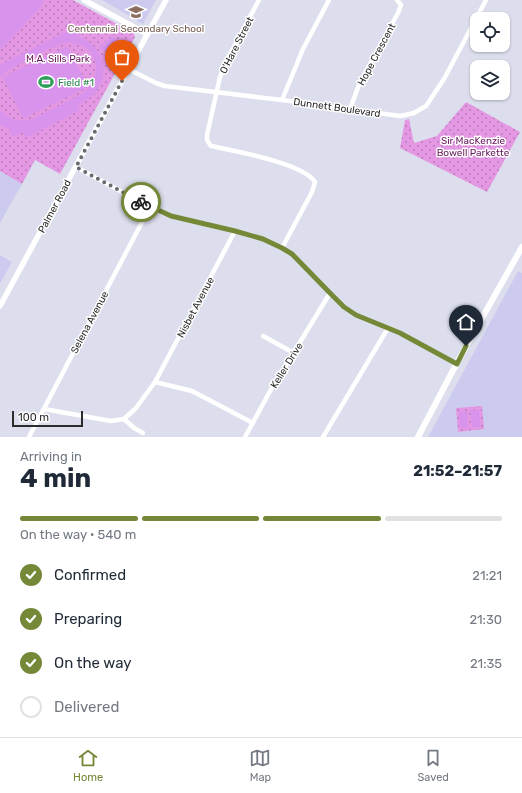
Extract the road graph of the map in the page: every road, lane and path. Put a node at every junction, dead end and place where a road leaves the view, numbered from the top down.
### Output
1 (84, 0) edge
2 (166, 0) edge
3 (259, 0) edge
4 (329, 0) edge
5 (397, 0) edge
6 (486, 0) edge
7 (147, 34) junction
8 (128, 69) junction
9 (216, 92) junction
10 (282, 100) junction
11 (350, 109) junction
12 (76, 167) junction
13 (150, 207) junction
14 (235, 231) junction
15 (522, 247) edge
16 (282, 248) junction
17 (330, 293) junction
18 (0, 306) edge
19 (388, 328) junction
20 (263, 336) dead end
21 (294, 353) junction
22 (457, 364) junction
23 (155, 382) junction
24 (44, 409) junction
25 (124, 419) junction
26 (252, 423) junction
27 (143, 433) dead end
28 (29, 437) edge
29 (245, 437) edge
30 (323, 437) edge
31 (418, 437) edge

1 - 7 street
2 - 7 street, Palmer Road
3 - 9 street, O'Hare Street
4 - 10 street
5 - 11 street, Hope Crescent
6 - 11 street, Dunnett Boulevard
7 - 8 street, Palmer Road
8 - 9 street, Dunnett Boulevard
8 - 12 street, Palmer Road
9 - 10 street, Dunnett Boulevard
9 - 16 street, O'Hare Street
10 - 11 street, Dunnett Boulevard
12 - 13 street
12 - 18 street, Palmer Road
13 - 14 street
13 - 24 street, Selena Avenue
14 - 16 street
14 - 23 street, Nisbet Avenue
15 - 22 main road
16 - 17 street
17 - 19 street
17 - 21 street, Keller Drive
19 - 22 street
19 - 30 street
20 - 21 street
21 - 26 street, Keller Drive
22 - 31 main road
23 - 25 street, Nisbet Avenue
23 - 26 street
24 - 25 street
24 - 28 street, Selena Avenue
25 - 27 street
26 - 29 street, Keller Drive

